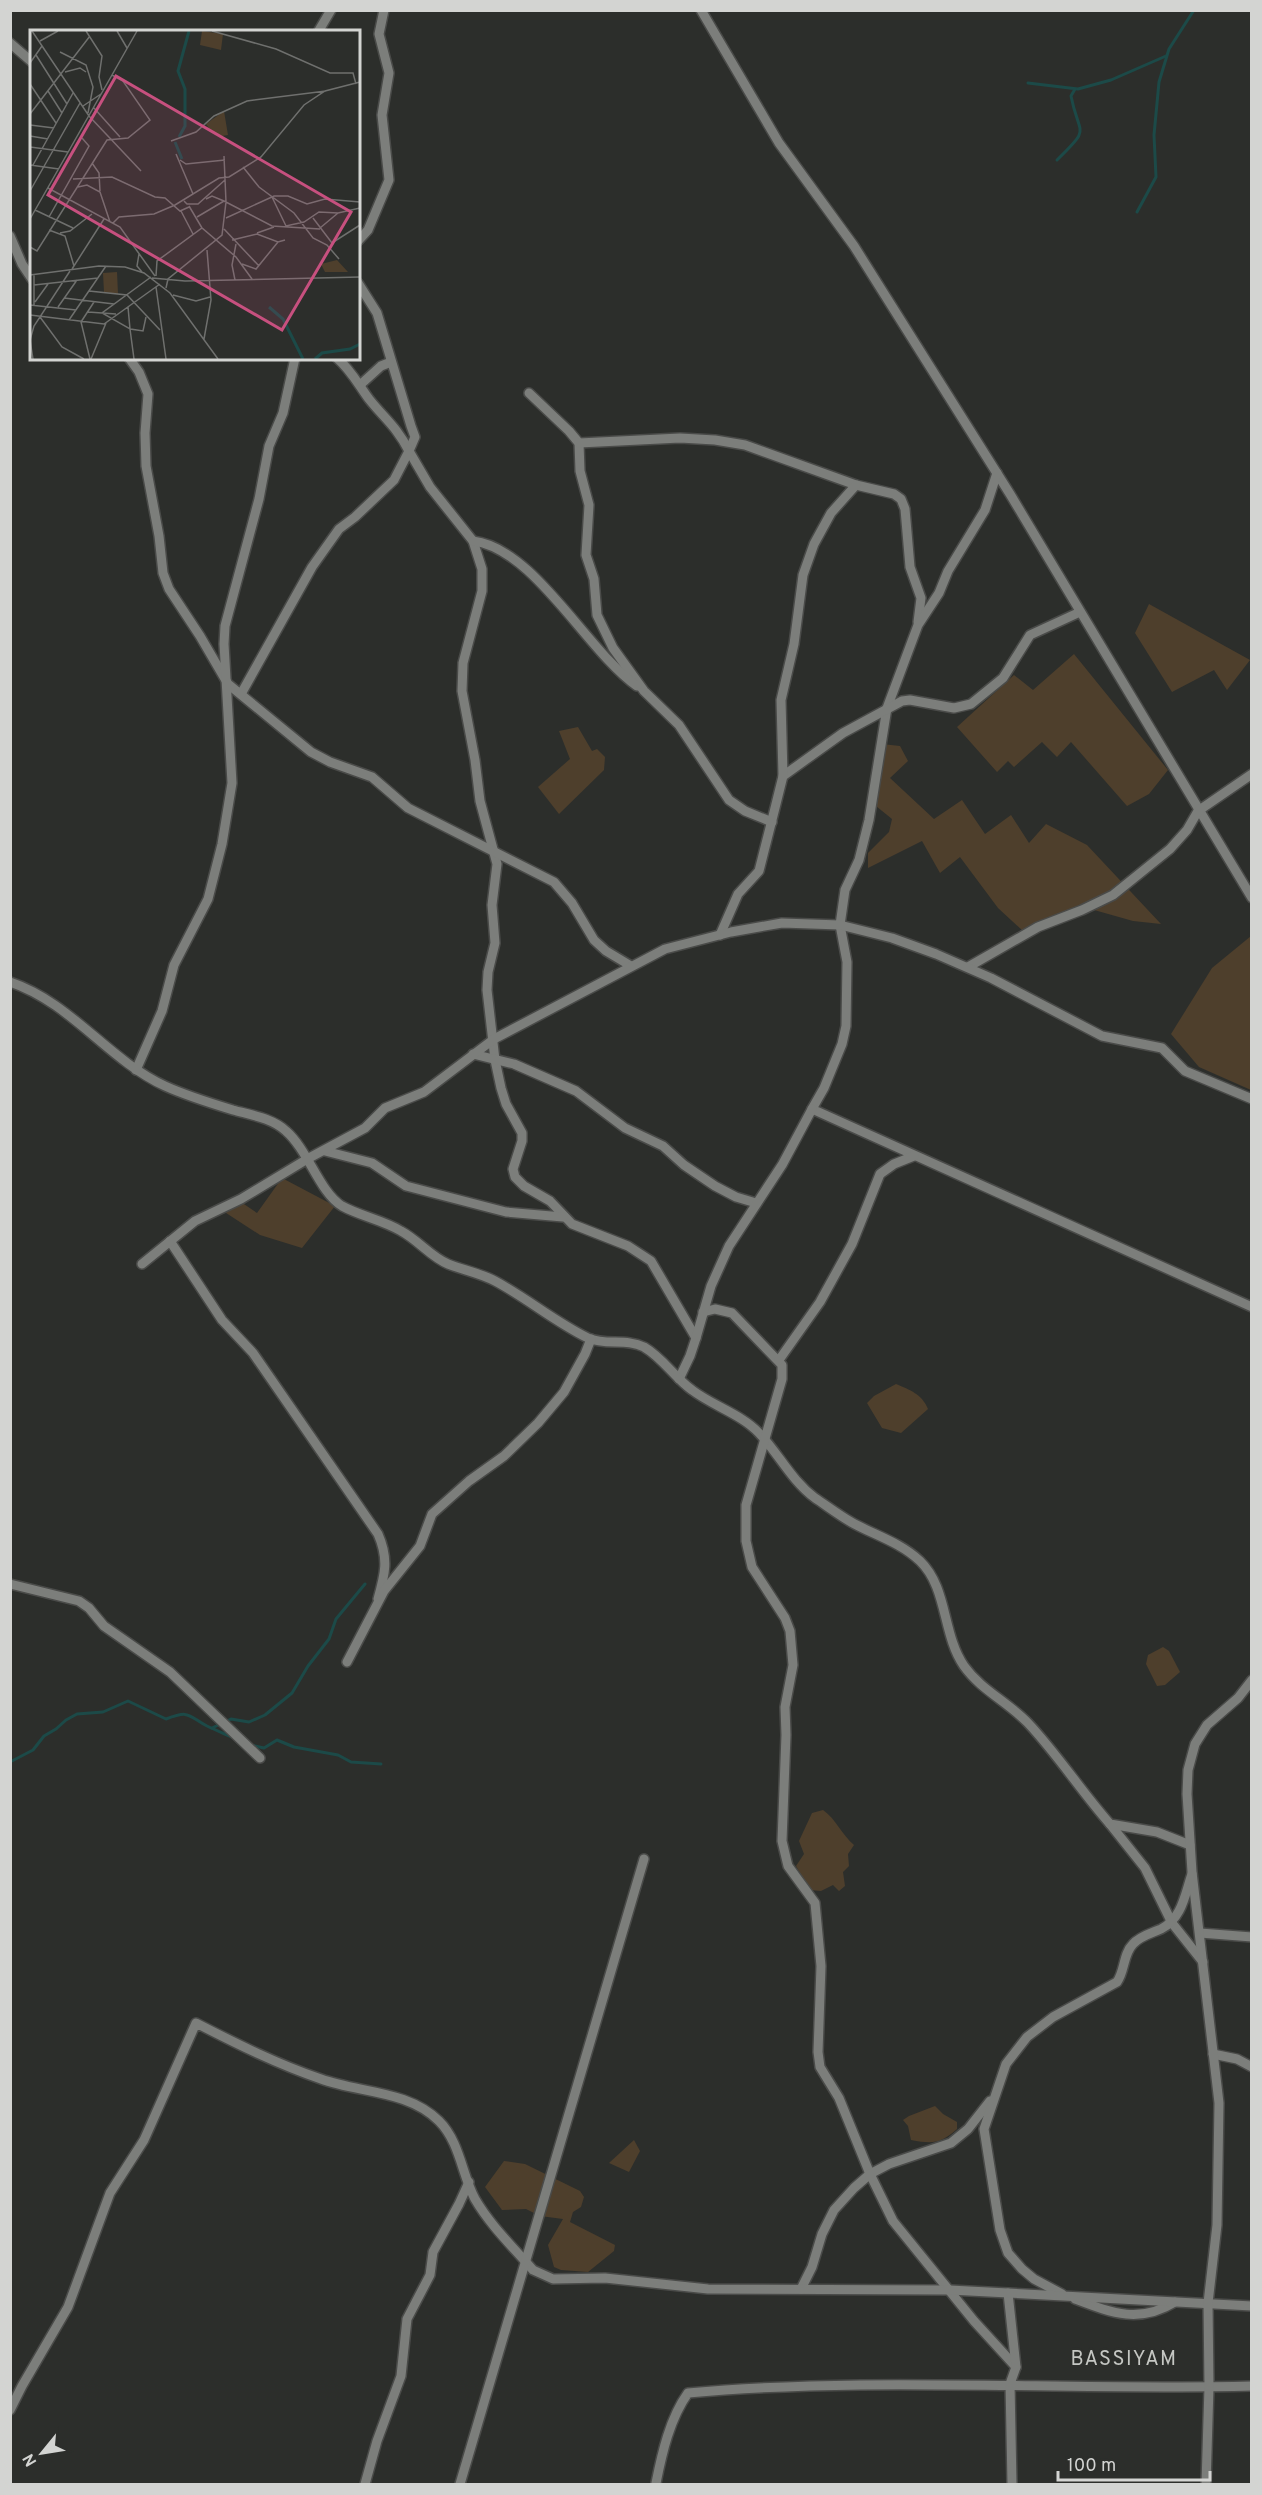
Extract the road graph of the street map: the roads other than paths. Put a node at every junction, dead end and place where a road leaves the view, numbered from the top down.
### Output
1 (331, 10) edge
2 (384, 10) edge
3 (701, 10) edge
4 (319, 30) edge
5 (10, 43) edge
6 (30, 60) edge
7 (10, 236) edge
8 (360, 239) edge
9 (30, 276) edge
10 (360, 286) edge
11 (131, 360) edge
12 (295, 360) edge
13 (339, 360) edge
14 (391, 362) junction
15 (360, 385) junction
16 (529, 393) dead end
17 (579, 443) junction
18 (409, 451) junction
19 (997, 473) junction
20 (856, 485) junction
21 (473, 541) junction
22 (1080, 612) junction
23 (918, 625) junction
24 (228, 684) junction
25 (644, 690) junction
26 (241, 694) junction
27 (887, 708) junction
28 (1251, 774) edge
29 (783, 776) junction
30 (1198, 811) junction
31 (772, 822) junction
32 (496, 853) junction
33 (1251, 898) edge
34 (840, 925) junction
35 (720, 935) junction
36 (631, 966) junction
37 (968, 967) junction
38 (10, 982) edge
39 (494, 1039) junction
40 (473, 1054) junction
41 (495, 1060) junction
42 (136, 1070) junction
43 (1251, 1099) edge
44 (812, 1109) junction
45 (325, 1151) junction
46 (914, 1156) junction
47 (309, 1158) junction
48 (756, 1203) junction
49 (563, 1217) junction
50 (170, 1241) junction
51 (142, 1264) dead end
52 (1251, 1307) edge
53 (703, 1312) junction
54 (696, 1338) junction
55 (591, 1339) junction
56 (779, 1359) junction
57 (679, 1379) junction
58 (764, 1438) junction
59 (10, 1584) edge
60 (378, 1599) junction
61 (348, 1662) dead end
62 (1251, 1680) edge
63 (260, 1758) dead end
64 (1110, 1824) junction
65 (1190, 1845) junction
66 (644, 1859) dead end
67 (1192, 1872) junction
68 (1172, 1923) junction
69 (1200, 1934) junction
70 (1251, 1937) edge
71 (1204, 1964) junction
72 (1213, 2054) junction
73 (1251, 2067) edge
74 (995, 2094) junction
75 (870, 2174) junction
76 (468, 2182) junction
77 (525, 2262) junction
78 (801, 2289) junction
79 (950, 2289) junction
80 (1008, 2293) junction
81 (1066, 2296) junction
82 (1175, 2302) junction
83 (1209, 2303) junction
84 (1251, 2306) edge
85 (1016, 2367) junction
86 (1010, 2384) junction
87 (1251, 2386) edge
88 (1209, 2387) junction
89 (10, 2409) edge
90 (365, 2484) edge
91 (460, 2484) edge
92 (656, 2484) edge
93 (1012, 2484) edge
94 (1206, 2484) edge

1 - 4 street
2 - 8 street
3 - 19 street
5 - 6 street
7 - 9 street
10 - 14 street
11 - 24 street
12 - 24 street
13 - 15 street
14 - 15 street
14 - 18 street
15 - 18 street
16 - 17 street
17 - 20 street
17 - 25 street
18 - 21 street
18 - 26 street
19 - 22 street
19 - 23 street
20 - 23 street
20 - 29 street
21 - 25 street
21 - 32 street
22 - 27 street
22 - 30 street
23 - 27 street
24 - 26 street
24 - 42 street
25 - 31 street
26 - 32 street
27 - 29 street
27 - 34 street
28 - 30 street
29 - 31 street
30 - 33 street
30 - 37 street
31 - 35 street
32 - 36 street
32 - 39 street
34 - 35 street
34 - 37 street
34 - 44 street
35 - 36 street
36 - 39 street
37 - 43 street
38 - 42 street
39 - 40 street
39 - 41 street
40 - 41 street
40 - 45 street
41 - 48 street
41 - 49 street
42 - 47 street
44 - 46 street
44 - 48 street
45 - 47 street
45 - 49 street
46 - 52 street
46 - 56 street
47 - 50 street
47 - 55 street
48 - 53 street
49 - 54 street
50 - 51 street
50 - 60 street
53 - 54 street
53 - 56 street
54 - 57 street
55 - 57 street
55 - 60 street
56 - 58 street
57 - 58 street
58 - 64 street
58 - 75 street
59 - 63 street
60 - 61 street
62 - 65 street
64 - 65 street
64 - 68 street
65 - 67 street
66 - 77 street
67 - 68 street
67 - 69 street
68 - 71 street
68 - 74 street
69 - 70 street
69 - 71 street
71 - 72 street
72 - 73 street
72 - 83 street
74 - 75 street
74 - 81 street
75 - 78 street
75 - 79 street
76 - 77 street
76 - 89 street
76 - 90 street
77 - 78 street
77 - 91 street
78 - 79 street
79 - 80 street
79 - 85 street
80 - 81 street
80 - 85 street
81 - 82 street
81 - 82 street
82 - 83 street
83 - 84 street
83 - 88 street
85 - 86 street
86 - 88 street
86 - 92 street
86 - 93 street
87 - 88 street
88 - 94 street

